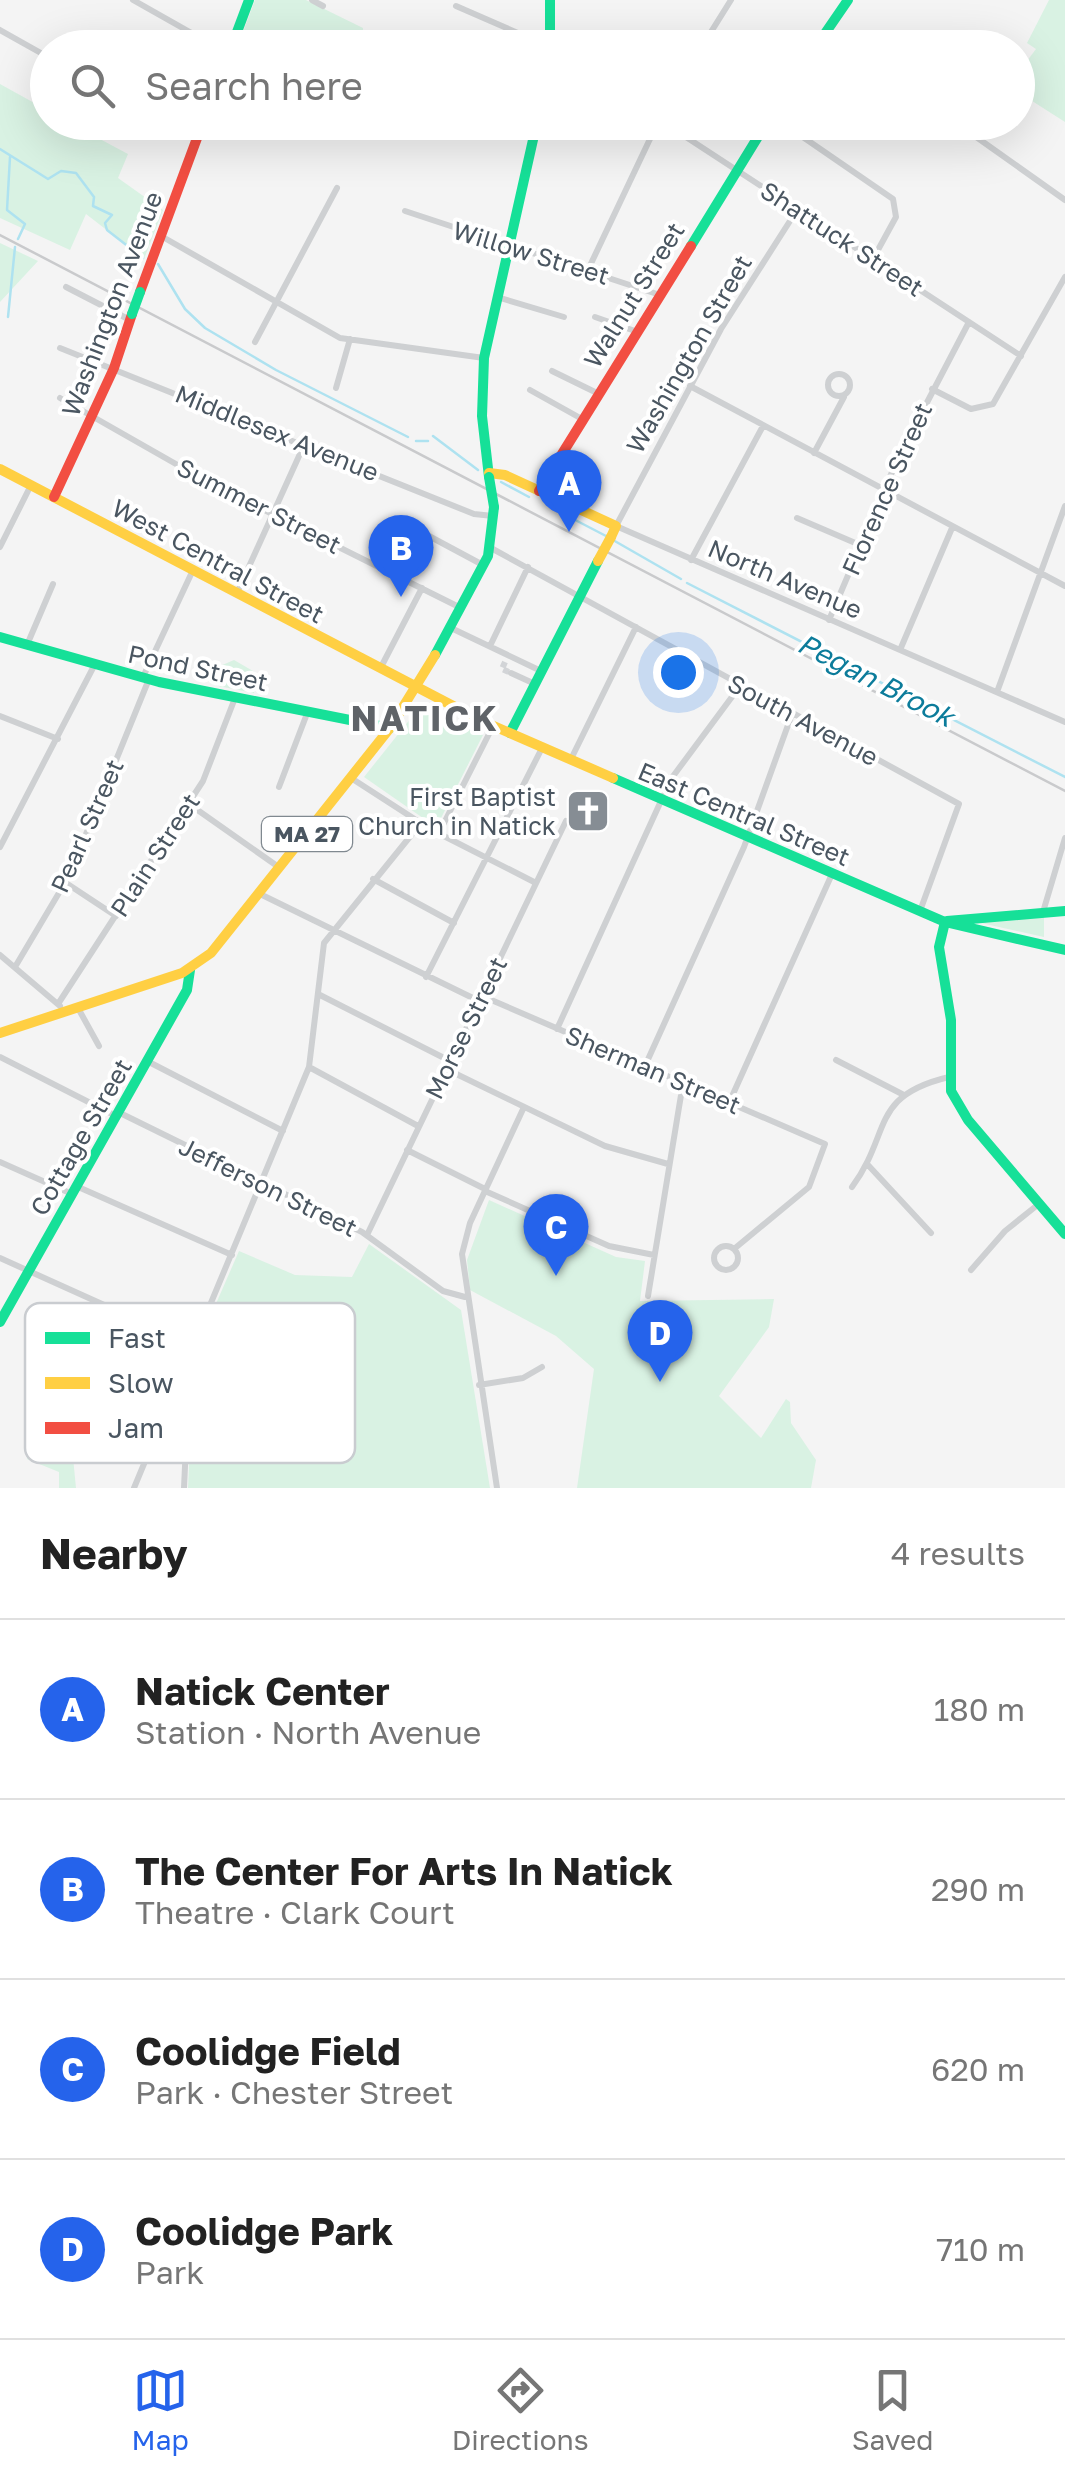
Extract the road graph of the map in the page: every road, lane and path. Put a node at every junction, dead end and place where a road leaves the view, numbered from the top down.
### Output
1 (133, 0) edge
2 (249, 0) edge
3 (312, 0) edge
4 (550, 0) edge
5 (731, 0) edge
6 (846, 1) edge
7 (322, 6) dead end
8 (456, 6) dead end
9 (0, 30) edge
10 (186, 30) edge
11 (238, 30) edge
12 (511, 30) edge
13 (550, 30) edge
14 (713, 30) edge
15 (826, 30) edge
16 (30, 47) edge
17 (196, 140) edge
18 (533, 140) edge
19 (652, 140) edge
20 (689, 140) edge
21 (755, 140) edge
22 (807, 140) edge
23 (980, 140) edge
24 (736, 170) junction
25 (337, 188) dead end
26 (1065, 200) edge
27 (798, 210) junction
28 (405, 211) dead end
29 (160, 236) junction
30 (507, 247) junction
31 (872, 259) junction
32 (587, 272) junction
33 (1065, 276) edge
34 (66, 287) dead end
35 (658, 294) junction
36 (496, 296) junction
37 (275, 304) junction
38 (131, 317) junction
39 (595, 317) dead end
40 (564, 318) dead end
41 (970, 322) junction
42 (635, 331) junction
43 (350, 339) junction
44 (255, 342) dead end
45 (60, 348) dead end
46 (1021, 356) junction
47 (484, 358) junction
48 (114, 368) junction
49 (552, 372) dead end
50 (690, 386) junction
51 (336, 388) dead end
52 (932, 389) junction
53 (530, 390) dead end
54 (597, 394) junction
55 (846, 394) dead end
56 (60, 398) dead end
57 (93, 415) junction
58 (582, 419) junction
59 (763, 426) junction
60 (304, 444) junction
61 (814, 453) junction
62 (0, 469) edge
63 (489, 475) junction
64 (32, 485) junction
65 (884, 490) junction
66 (539, 491) junction
67 (54, 496) junction
68 (1065, 506) edge
69 (494, 511) junction
70 (271, 513) junction
71 (797, 518) dead end
72 (414, 528) dead end
73 (952, 528) junction
74 (613, 532) junction
75 (860, 545) junction
76 (0, 547) edge
77 (490, 548) junction
78 (691, 560) junction
79 (483, 565) junction
80 (528, 567) junction
81 (193, 569) junction
82 (1042, 574) junction
83 (53, 584) dead end
84 (1065, 586) edge
85 (422, 588) junction
86 (236, 593) junction
87 (579, 595) junction
88 (462, 608) junction
89 (829, 620) junction
90 (636, 626) junction
91 (451, 628) junction
92 (0, 637) edge
93 (27, 645) junction
94 (490, 646) junction
95 (900, 650) junction
96 (94, 664) junction
97 (380, 670) junction
98 (541, 671) junction
99 (511, 673) tunnel mouth
100 (146, 678) junction
101 (534, 684) junction
102 (740, 686) junction
103 (416, 690) junction
104 (997, 692) junction
105 (235, 698) junction
106 (308, 711) junction
107 (792, 714) junction
108 (0, 716) edge
109 (1065, 722) edge
110 (493, 726) junction
111 (390, 728) junction
112 (510, 734) junction
113 (58, 739) junction
114 (542, 748) junction
115 (570, 760) junction
116 (351, 778) junction
117 (279, 787) dead end
118 (661, 800) junction
119 (189, 804) junction
120 (566, 821) dead end
121 (420, 823) junction
122 (438, 833) junction
123 (748, 838) junction
124 (1065, 838) edge
125 (0, 847) edge
126 (486, 858) junction
127 (280, 868) junction
128 (832, 874) junction
129 (373, 880) junction
130 (66, 883) junction
131 (536, 883) junction
132 (260, 894) junction
133 (1065, 910) edge
134 (920, 911) junction
135 (1043, 912) junction
136 (116, 916) junction
137 (945, 922) junction
138 (454, 923) junction
139 (332, 932) junction
140 (1065, 950) edge
141 (0, 954) edge
142 (15, 967) junction
143 (190, 970) junction
144 (426, 977) junction
145 (318, 994) junction
146 (480, 999) junction
147 (78, 1007) junction
148 (60, 1008) junction
149 (557, 1029) junction
150 (0, 1033) edge
151 (99, 1046) dead end
152 (0, 1057) edge
153 (836, 1060) dead end
154 (147, 1061) junction
155 (448, 1065) junction
156 (645, 1066) junction
157 (309, 1067) junction
158 (949, 1077) junction
159 (683, 1083) junction
160 (902, 1094) junction
161 (729, 1103) junction
162 (524, 1107) junction
163 (117, 1114) junction
164 (418, 1126) junction
165 (283, 1131) junction
166 (406, 1150) junction
167 (0, 1162) edge
168 (668, 1164) junction
169 (868, 1165) junction
170 (261, 1185) junction
171 (852, 1187) dead end
172 (74, 1190) junction
173 (485, 1190) junction
174 (1040, 1203) junction
175 (931, 1234) dead end
176 (1065, 1234) edge
177 (367, 1235) junction
178 (734, 1249) dead end
179 (232, 1255) junction
180 (654, 1255) junction
181 (0, 1258) edge
182 (972, 1270) dead end
183 (28, 1271) junction
184 (648, 1296) dead end
185 (465, 1297) junction
186 (95, 1303) edge
187 (212, 1303) edge
188 (0, 1322) edge
189 (542, 1367) dead end
190 (480, 1385) junction
191 (144, 1463) edge
192 (185, 1463) edge
193 (134, 1488) edge
194 (184, 1488) edge
195 (497, 1488) edge

1 - 10 street
2 - 11 street
3 - 7 street
4 - 13 street
5 - 14 street
6 - 15 street
8 - 12 street
9 - 16 street
17 - 29 street, Washington Avenue
18 - 30 street, MA 27
19 - 32 street
20 - 24 street, Shattuck Street
21 - 24 street, Walnut Street
22 - 31 street
23 - 26 street
24 - 27 street, Shattuck Street
24 - 35 street, Walnut Street
25 - 37 street
27 - 31 street, Shattuck Street
27 - 50 street, Washington Street
28 - 30 street, Willow Street
29 - 37 street
29 - 38 street, Washington Avenue, bridge
30 - 32 street, Willow Street
30 - 36 street, MA 27
31 - 41 street, Shattuck Street
32 - 35 street, Willow Street
33 - 46 street, Florence Street
34 - 38 street
35 - 42 street, Walnut Street
36 - 40 street
36 - 47 street, MA 27
37 - 43 street
37 - 44 street
38 - 48 street, Washington Avenue
39 - 42 street
41 - 46 street, Shattuck Street
41 - 52 street
42 - 54 street, Walnut Street
43 - 47 street
43 - 51 street
45 - 48 street, Middlesex Avenue
46 - 52 street, Florence Street
47 - 63 street, MA 27
48 - 57 street, Washington Avenue
48 - 60 street, Middlesex Avenue
49 - 54 street
50 - 59 street
50 - 74 street, Washington Street
52 - 65 street, Florence Street
53 - 58 street
54 - 58 street, Walnut Street
55 - 61 street
56 - 57 street, Summer Street
57 - 67 street, Washington Avenue
57 - 70 street, Summer Street
58 - 66 street, Walnut Street
59 - 61 street
59 - 78 street
60 - 69 street, Middlesex Avenue
60 - 70 street
61 - 65 street
62 - 64 street, West Central Street
63 - 66 street, North Avenue
63 - 69 street, MA 27, bridge
64 - 67 street, West Central Street
64 - 76 street
65 - 73 street
65 - 75 street, Florence Street
66 - 74 street, North Avenue
67 - 81 street, West Central Street
68 - 82 street
69 - 77 street, MA 27
70 - 85 street, Summer Street
70 - 86 street
71 - 75 street
72 - 79 street
73 - 82 street
73 - 95 street
74 - 78 street, North Avenue
74 - 87 street, Washington Street, bridge
75 - 89 street, Florence Street
77 - 79 street, MA 27
77 - 80 street, South Avenue
78 - 89 street, North Avenue
79 - 88 street, MA 27
80 - 87 street, South Avenue
80 - 94 street
81 - 86 street, West Central Street
81 - 100 street, Pearl Street
82 - 84 street
82 - 104 street
83 - 93 street
85 - 88 street, Summer Street
85 - 97 street
86 - 97 street, West Central Street
87 - 90 street, South Avenue
87 - 98 street, Washington Street
88 - 91 street, MA 27
89 - 95 street, North Avenue
90 - 102 street, South Avenue
90 - 115 street
91 - 94 street
91 - 103 street, MA 27
92 - 93 street, Pond Street
93 - 96 street, Pond Street
94 - 98 street
95 - 104 street, North Avenue
96 - 100 street, Pond Street
96 - 113 street
97 - 103 street, West Central Street
98 - 101 street, Washington Street
99 - 101 street
100 - 105 street, Pond Street
100 - 130 street, Pearl Street
101 - 112 street, Washington Street
102 - 107 street, South Avenue
102 - 118 street
103 - 110 street, East Central Street
103 - 111 street, MA 27
104 - 109 street, North Avenue
105 - 106 street, Pond Street
105 - 119 street, Plain Street
106 - 111 street, Pond Street
106 - 117 street
107 - 123 street
107 - 134 street, South Avenue
108 - 113 street
110 - 112 street, East Central Street
110 - 122 street
111 - 116 street, MA 27
112 - 114 street, East Central Street
113 - 125 street
114 - 115 street, East Central Street
114 - 126 street
115 - 118 street, East Central Street
116 - 121 street
116 - 127 street, MA 27
118 - 123 street, East Central Street
118 - 149 street
119 - 127 street
119 - 136 street, Plain Street
120 - 131 street, Morse Street
121 - 122 street
121 - 129 street
122 - 126 street
123 - 128 street, East Central Street
123 - 156 street
124 - 135 street
126 - 131 street
126 - 138 street
127 - 132 street, MA 27
128 - 134 street, East Central Street
128 - 161 street
129 - 138 street
129 - 139 street
130 - 136 street
130 - 142 street, Pearl Street
131 - 146 street, Morse Street
132 - 139 street, Sherman Street
132 - 143 street, MA 27
133 - 135 street
134 - 137 street, East Central Street
135 - 137 street
136 - 148 street, Plain Street
137 - 140 street, East Central Street
137 - 158 street
138 - 144 street
139 - 144 street, Sherman Street
139 - 145 street
141 - 142 street
142 - 148 street
143 - 147 street, MA 27
143 - 154 street, Cottage Street
144 - 146 street, Sherman Street
145 - 155 street
145 - 157 street
146 - 149 street, Sherman Street
146 - 155 street, Morse Street
147 - 148 street, MA 27
147 - 151 street
148 - 150 street, MA 27
149 - 156 street, Sherman Street
152 - 163 street, Jefferson Street
153 - 160 street
154 - 163 street, Cottage Street
154 - 165 street
155 - 162 street
155 - 164 street, Morse Street
156 - 159 street, Sherman Street
157 - 164 street
157 - 165 street
158 - 160 street
158 - 174 street
159 - 161 street, Sherman Street
159 - 168 street
160 - 169 street
161 - 178 street, Sherman Street
162 - 168 street
162 - 173 street
163 - 170 street, Jefferson Street
163 - 172 street, Cottage Street
164 - 166 street, Morse Street
165 - 170 street
166 - 173 street
166 - 177 street, Morse Street
167 - 172 street
168 - 180 street
169 - 171 street
169 - 175 street
170 - 177 street, Jefferson Street
170 - 179 street
172 - 179 street
172 - 183 street, Cottage Street
173 - 180 street
173 - 185 street
174 - 176 street
174 - 182 street
177 - 185 street, Jefferson Street
179 - 187 street
180 - 184 street
181 - 183 street
183 - 186 street
183 - 188 street, Cottage Street
185 - 190 street
189 - 190 street
190 - 195 street
191 - 193 street
192 - 194 street

